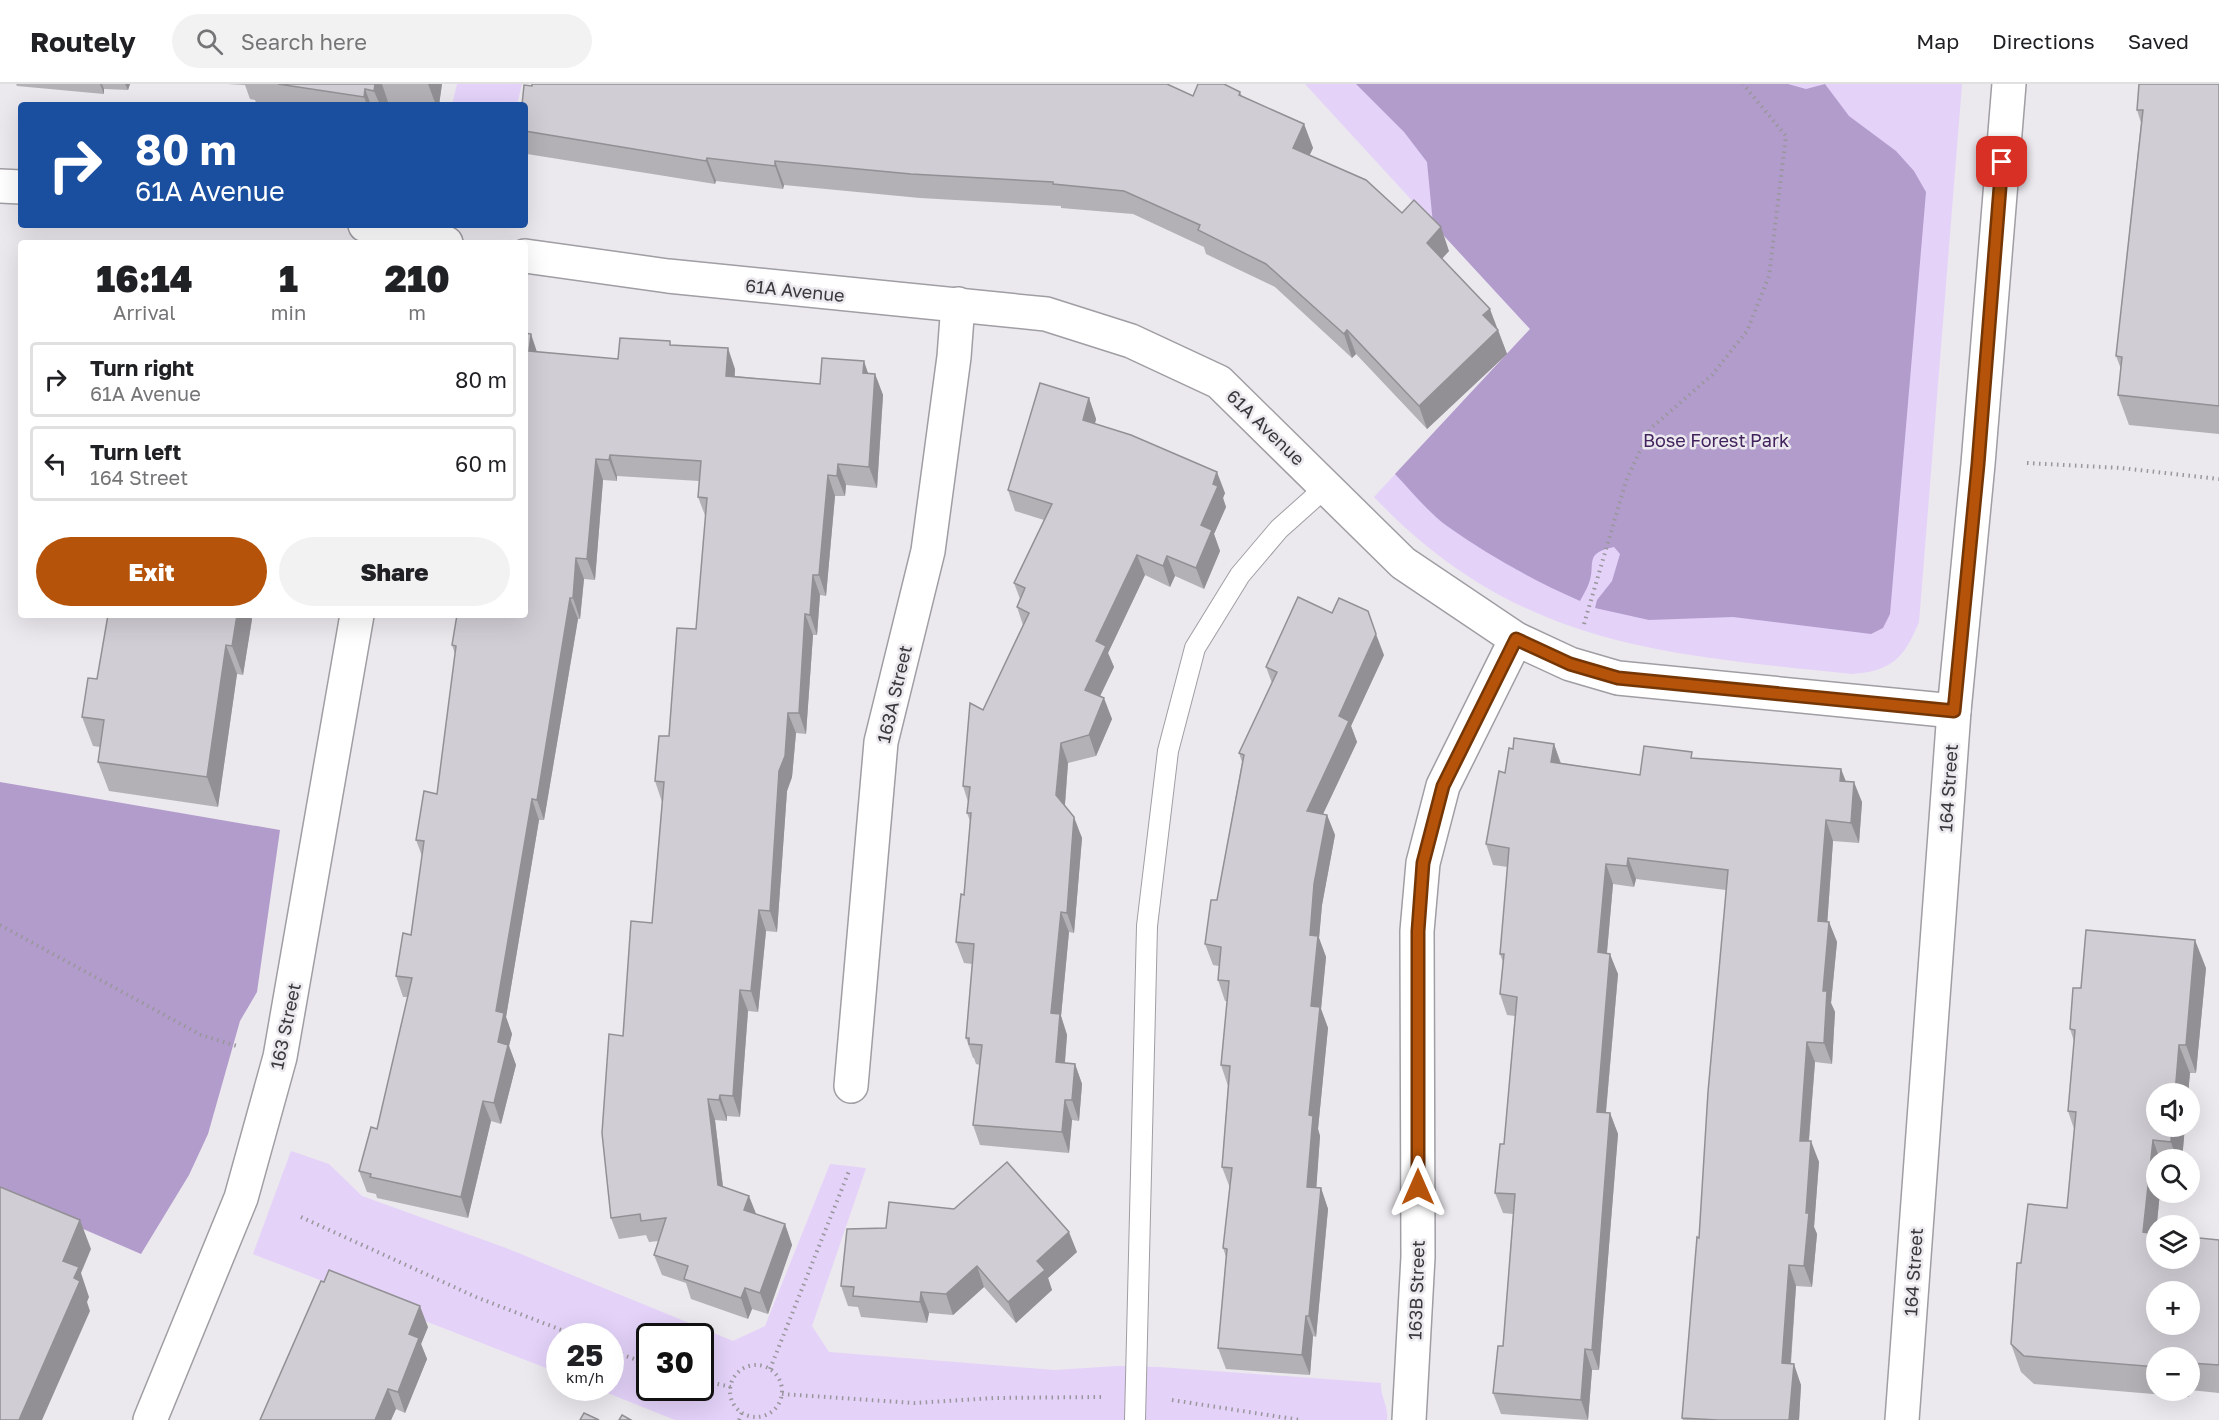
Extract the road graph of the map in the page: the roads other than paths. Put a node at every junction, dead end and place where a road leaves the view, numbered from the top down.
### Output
1 (2009, 84) edge
2 (0, 186) edge
3 (18, 187) edge
4 (376, 228) edge
5 (425, 240) edge
6 (528, 256) edge
7 (958, 304) junction
8 (1326, 487) junction
9 (356, 618) edge
10 (1516, 639) junction
11 (1954, 711) junction
12 (851, 1086) dead end
13 (150, 1420) edge
14 (1135, 1420) edge
15 (1409, 1420) edge
16 (1902, 1420) edge

1 - 11 street, 164 Street
2 - 3 street
4 - 5 street
6 - 7 street, 61A Avenue
7 - 8 street, 61A Avenue
7 - 12 street, 163A Street
8 - 10 street, 61A Avenue
8 - 14 lane
9 - 13 street, 163 Street
10 - 11 street, 61A Avenue
10 - 15 street, 163B Street
11 - 16 street, 164 Street

